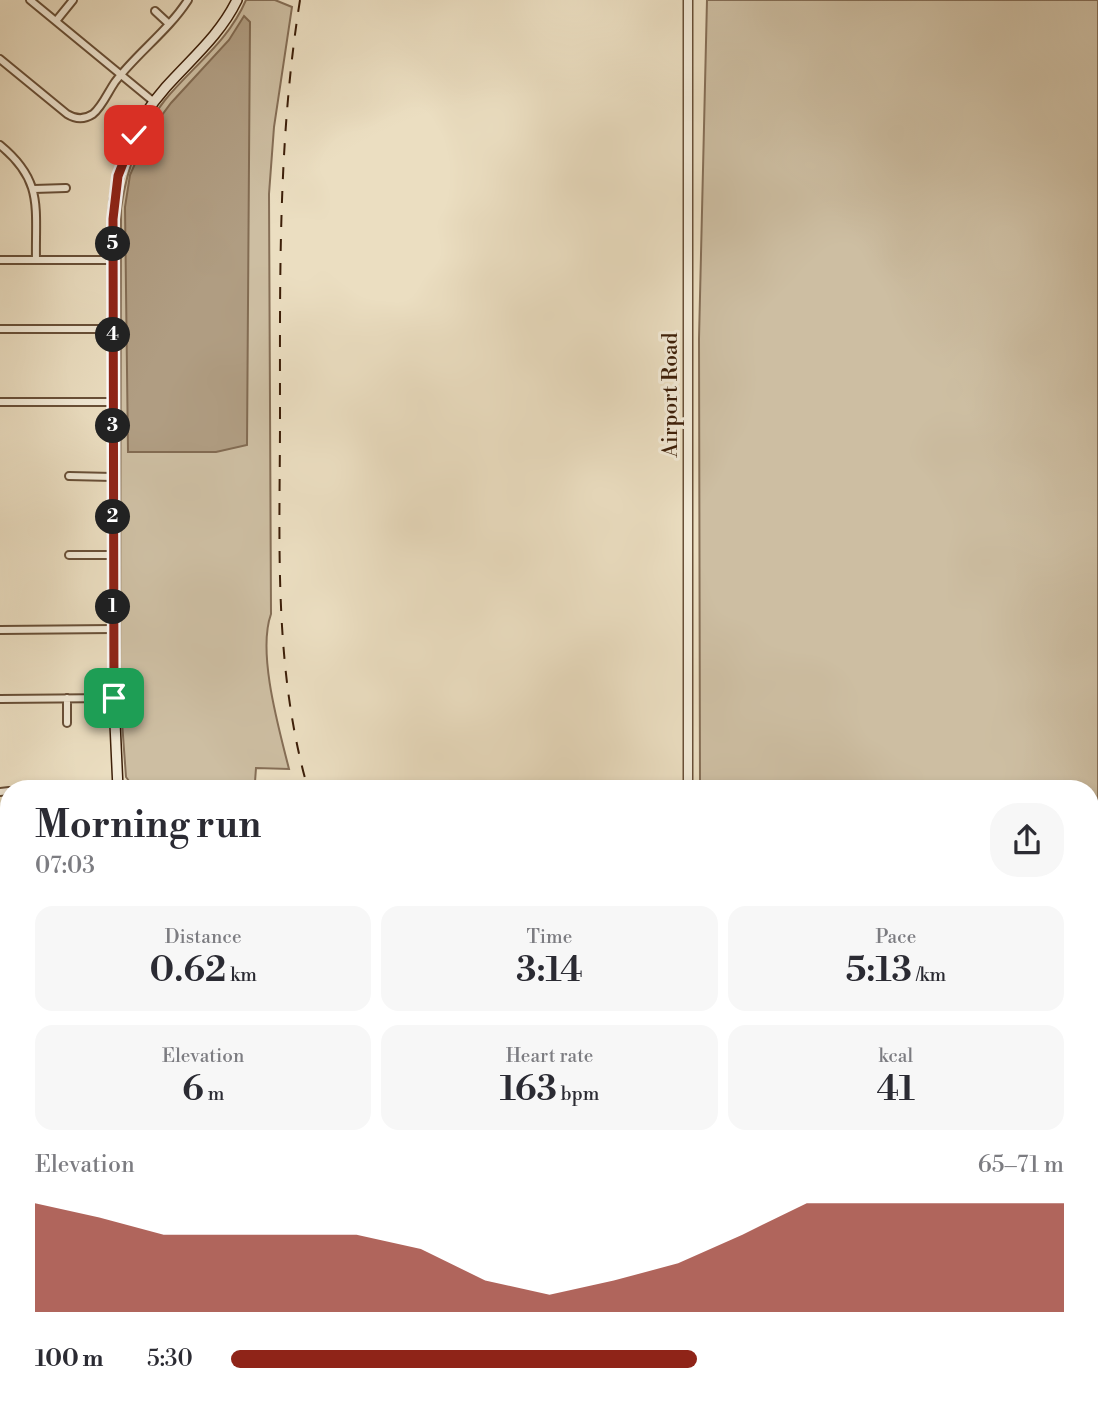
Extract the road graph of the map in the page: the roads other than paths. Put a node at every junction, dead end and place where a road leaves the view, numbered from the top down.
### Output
1 (30, 0) edge
2 (73, 0) edge
3 (188, 0) edge
4 (237, 0) edge
5 (688, 0) edge
6 (155, 11) dead end
7 (56, 21) junction
8 (169, 24) junction
9 (0, 59) edge
10 (121, 74) junction
11 (154, 102) junction
12 (0, 147) edge
13 (66, 188) dead end
14 (34, 190) junction
15 (0, 260) edge
16 (36, 260) junction
17 (113, 260) junction
18 (0, 329) edge
19 (113, 329) junction
20 (0, 402) edge
21 (113, 402) junction
22 (69, 477) dead end
23 (113, 477) junction
24 (69, 555) dead end
25 (113, 555) junction
26 (113, 629) junction
27 (0, 630) edge
28 (0, 698) edge
29 (67, 698) junction
30 (114, 698) junction
31 (67, 723) dead end
32 (119, 780) edge
33 (688, 780) edge

1 - 7 street
2 - 7 street
3 - 8 street
4 - 11 main road
5 - 33 street, Airport Road
6 - 8 street
7 - 10 street
8 - 10 street
9 - 10 street
10 - 11 street
11 - 17 main road
12 - 14 street
13 - 14 street
14 - 16 street
15 - 16 street
16 - 17 street
17 - 19 main road
18 - 19 street
19 - 21 main road
20 - 21 street
21 - 23 main road
22 - 23 street
23 - 25 main road
24 - 25 street
25 - 26 main road
26 - 27 street
26 - 30 main road
28 - 29 street
29 - 30 street
29 - 31 street
30 - 32 main road

